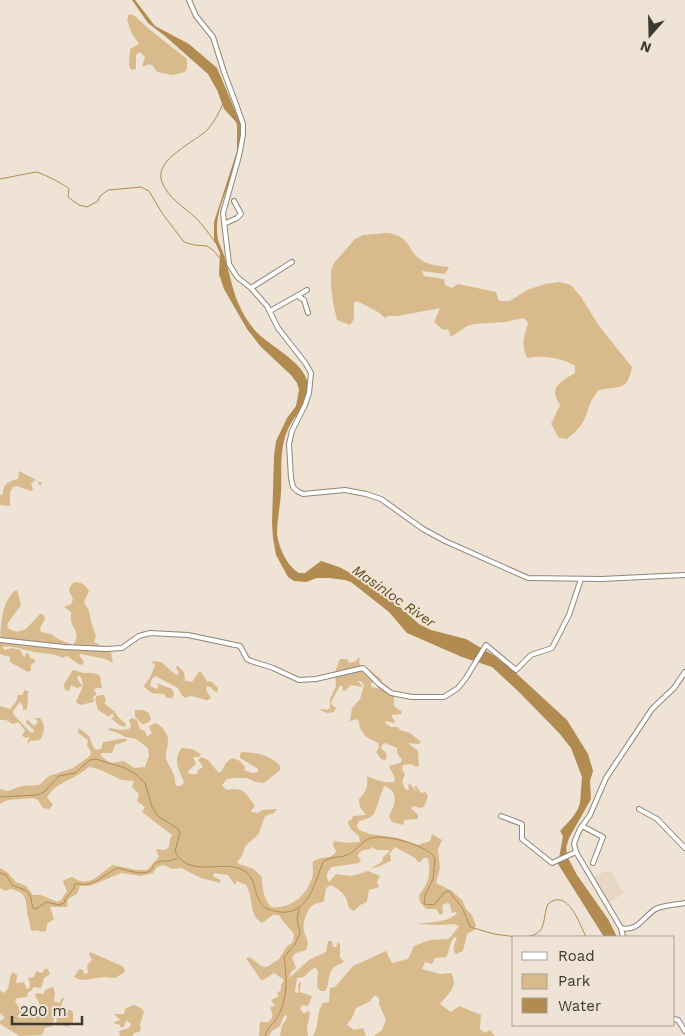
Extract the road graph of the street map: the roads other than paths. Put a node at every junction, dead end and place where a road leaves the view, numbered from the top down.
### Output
1 (189, 0) edge
2 (234, 201) dead end
3 (226, 223) junction
4 (292, 262) dead end
5 (250, 288) junction
6 (307, 290) dead end
7 (298, 296) junction
8 (270, 311) junction
9 (308, 313) dead end
10 (685, 575) edge
11 (581, 579) junction
12 (0, 640) edge
13 (685, 672) edge
14 (640, 809) dead end
15 (501, 816) dead end
16 (582, 826) junction
17 (685, 848) edge
18 (574, 853) junction
19 (593, 863) dead end
20 (685, 903) edge
21 (621, 928) junction
22 (623, 936) edge
23 (675, 1019) edge
24 (685, 1031) edge

1 - 3 street
2 - 3 street
3 - 5 street
4 - 5 street
5 - 8 street
6 - 7 street
7 - 8 street
7 - 9 street
8 - 11 street
10 - 11 street
11 - 12 street
13 - 16 street
14 - 17 street
15 - 18 street
16 - 18 street
16 - 19 street
18 - 21 street
20 - 21 street
21 - 22 street
23 - 24 street

